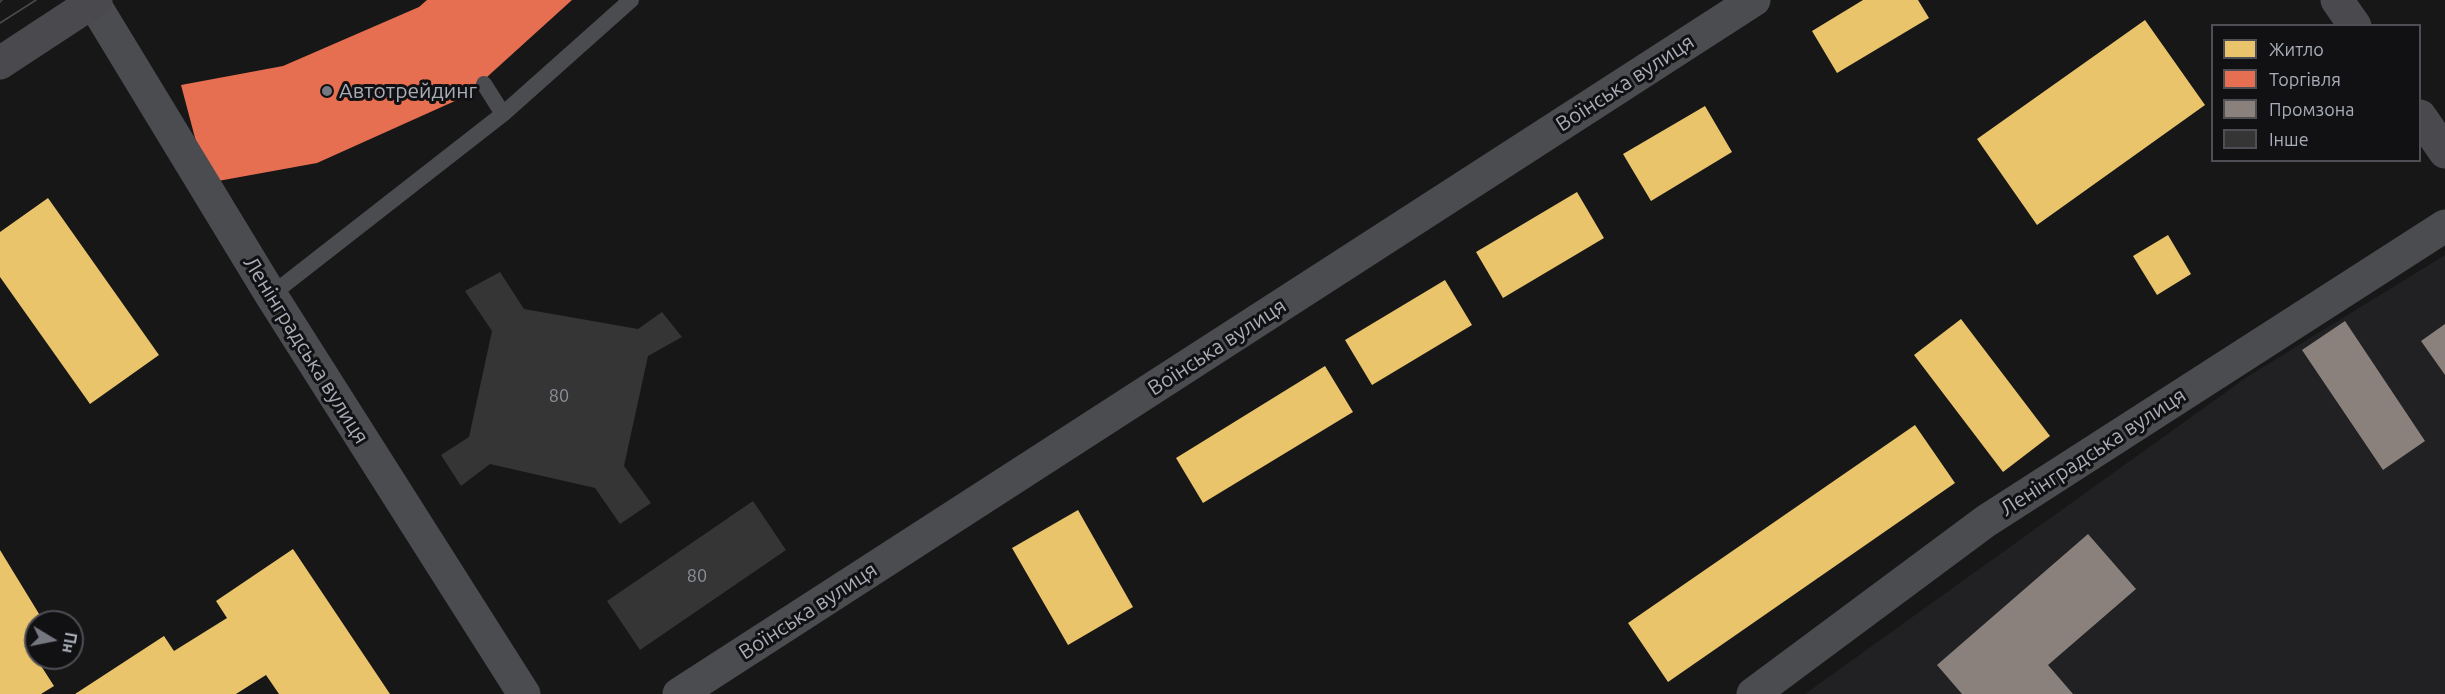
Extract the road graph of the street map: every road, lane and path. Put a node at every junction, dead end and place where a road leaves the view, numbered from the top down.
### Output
1 (631, 0) edge
2 (1754, 0) edge
3 (2337, 0) edge
4 (95, 1) edge
5 (2354, 24) edge
6 (0, 63) edge
7 (484, 84) dead end
8 (503, 114) junction
9 (2421, 117) edge
10 (2445, 152) edge
11 (2445, 226) edge
12 (271, 295) junction
13 (524, 694) edge
14 (679, 694) edge
15 (1753, 694) edge

1 - 8 lane
2 - 14 street, Воїнська вулиця
3 - 5 main road
4 - 6 main road
4 - 12 street, Ленінградська вулиця
7 - 8 lane
8 - 12 lane
9 - 10 main road
11 - 15 street, Ленінградська вулиця
12 - 13 street, Ленінградська вулиця

